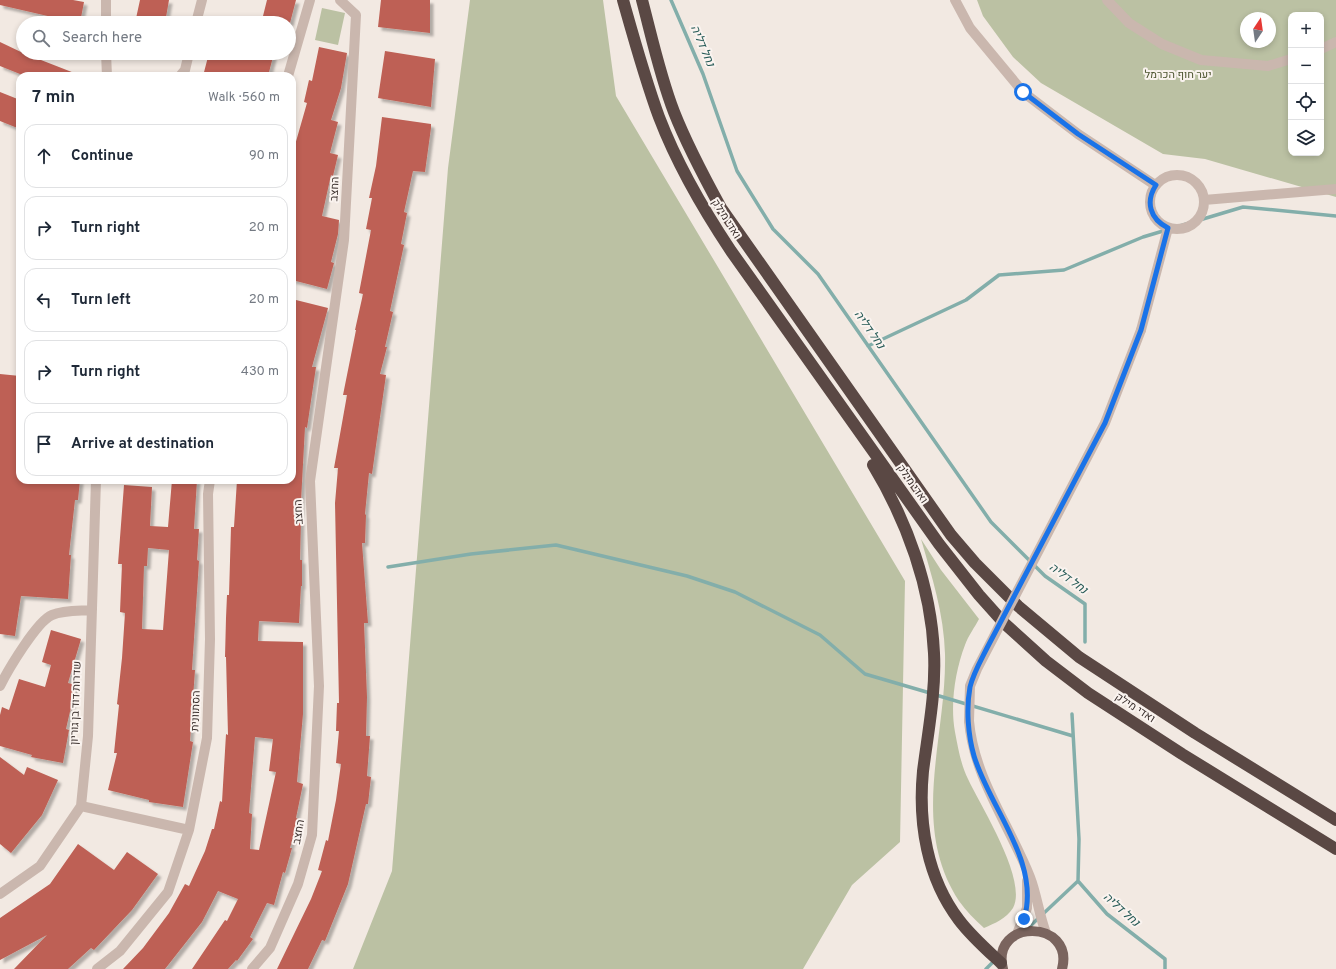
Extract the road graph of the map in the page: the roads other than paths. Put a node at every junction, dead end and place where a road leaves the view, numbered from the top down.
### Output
1 (106, 0) edge
2 (202, 0) edge
3 (310, 0) edge
4 (340, 0) edge
5 (623, 0) edge
6 (642, 0) edge
7 (955, 0) edge
8 (1107, 0) edge
9 (106, 16) edge
10 (198, 16) edge
11 (1336, 42) edge
12 (296, 48) edge
13 (1323, 48) edge
14 (106, 60) edge
15 (187, 60) edge
16 (293, 60) edge
17 (1288, 60) edge
18 (107, 72) edge
19 (183, 72) edge
20 (289, 72) edge
21 (1156, 185) junction
22 (1336, 189) edge
23 (1204, 200) junction
24 (1168, 228) junction
25 (831, 393) junction
26 (96, 484) edge
27 (209, 484) edge
28 (92, 610) junction
29 (3, 672) edge
30 (0, 686) edge
31 (81, 806) junction
32 (1336, 820) edge
33 (189, 830) junction
34 (1336, 849) edge
35 (1022, 861) junction
36 (0, 894) edge
37 (1046, 933) junction
38 (1017, 934) junction
39 (1002, 966) edge
40 (97, 969) edge
41 (252, 969) edge
42 (1062, 969) edge

1 - 9 street
2 - 10 street
3 - 12 street
4 - 41 street, החצב
5 - 25 highway, ואדי מילק
6 - 32 highway, ואדי מילק
7 - 21 street
8 - 17 street
11 - 13 street
14 - 18 street
15 - 19 street
16 - 20 street
21 - 23 street
21 - 24 street
22 - 23 street
23 - 24 street
24 - 35 street, bridge
25 - 34 highway, ואדי מילק
25 - 39 highway
26 - 28 street, שדרות דוד בן גוריון
27 - 33 street, הסתוונית
28 - 29 street
28 - 31 street, שדרות דוד בן גוריון
29 - 30 street
31 - 33 street
31 - 36 street, שדרות דוד בן גוריון
33 - 40 street
35 - 37 street
35 - 38 street
37 - 38 main road
37 - 42 main road
38 - 39 main road

